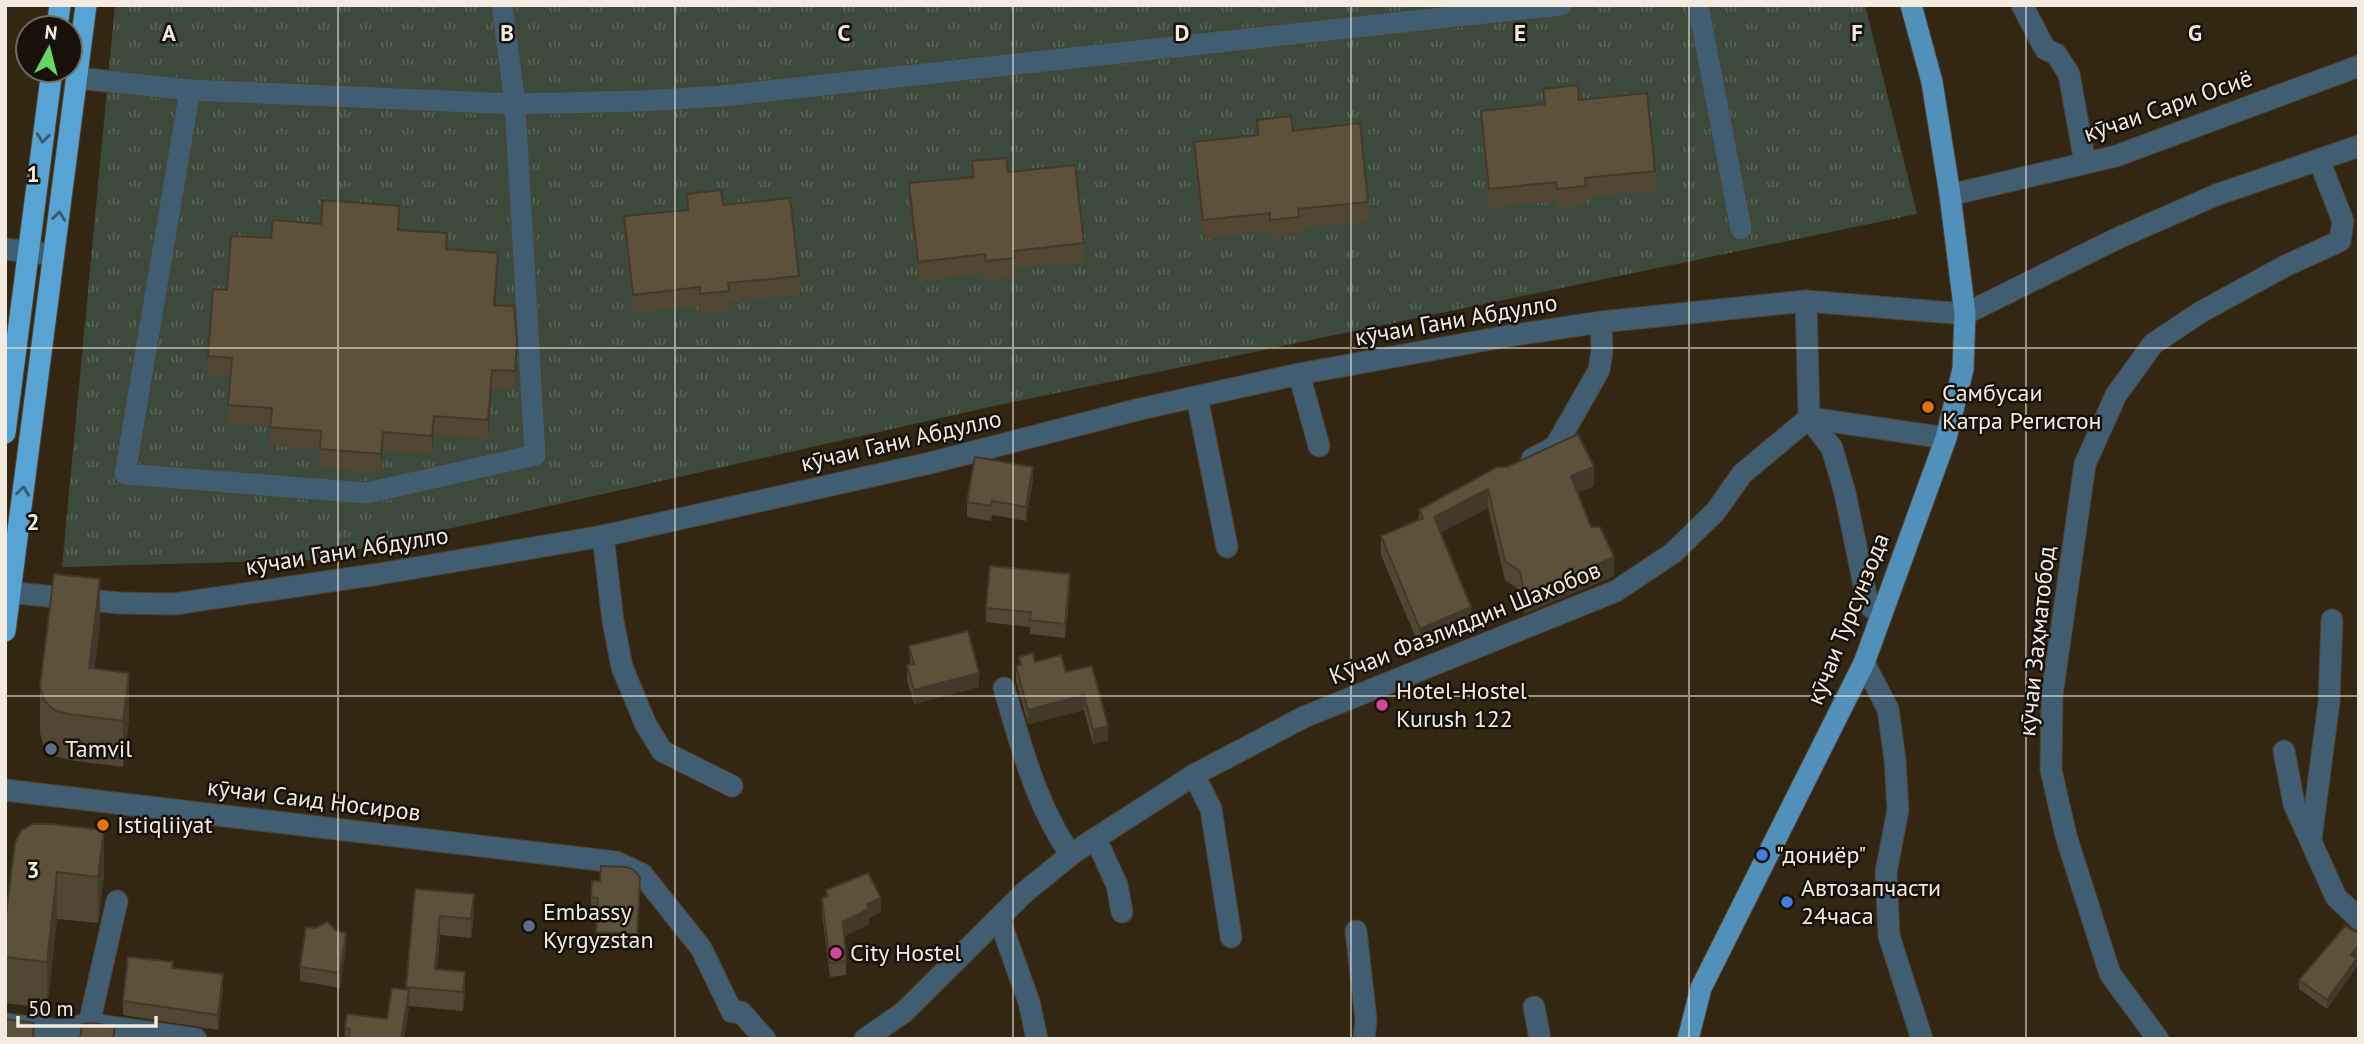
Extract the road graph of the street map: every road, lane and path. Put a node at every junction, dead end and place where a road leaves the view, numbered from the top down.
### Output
1 (502, 5) edge
2 (1562, 5) edge
3 (1698, 5) edge
4 (1911, 5) edge
5 (2022, 5) edge
6 (2359, 66) edge
7 (84, 79) edge
8 (50, 84) edge
9 (76, 84) edge
10 (190, 90) junction
11 (515, 104) junction
12 (2359, 146) edge
13 (2319, 160) junction
14 (2085, 163) junction
15 (1950, 195) junction
16 (1741, 229) dead end
17 (5, 249) edge
18 (29, 252) junction
19 (54, 255) junction
20 (1807, 301) junction
21 (1965, 314) junction
22 (1601, 322) junction
23 (1299, 374) junction
24 (1197, 397) junction
25 (1810, 418) junction
26 (5, 433) edge
27 (1946, 438) junction
28 (1319, 446) dead end
29 (1512, 468) edge
30 (603, 536) junction
31 (1227, 547) dead end
32 (8, 592) edge
33 (1882, 614) junction
34 (2332, 620) dead end
35 (5, 631) edge
36 (1864, 663) junction
37 (1004, 688) dead end
38 (2284, 751) dead end
39 (1194, 775) junction
40 (732, 786) dead end
41 (5, 790) edge
42 (1096, 839) junction
43 (2311, 839) junction
44 (1071, 855) junction
45 (117, 901) dead end
46 (1122, 912) dead end
47 (999, 918) junction
48 (2359, 919) edge
49 (1356, 931) dead end
50 (1231, 937) dead end
51 (1534, 1007) dead end
52 (5, 1024) edge
53 (89, 1024) junction
54 (196, 1039) edge
55 (765, 1039) edge
56 (865, 1039) edge
57 (1037, 1039) edge
58 (1364, 1039) edge
59 (1540, 1039) edge
60 (1688, 1039) edge
61 (1923, 1039) edge
62 (2158, 1039) edge

1 - 11 street
2 - 11 street
3 - 16 street
4 - 15 main road, кӯчаи Турсунзода
5 - 14 street
6 - 14 street, кӯчаи Сари Осиё
7 - 10 street
8 -> 18 highway
19 -> 9 highway
10 - 11 street
10 - 11 street
12 - 13 street
13 - 21 street
13 - 62 street, кӯчаи Заҳматобод
14 - 15 street, кӯчаи Сари Осиё
15 - 21 main road, кӯчаи Турсунзода
17 - 18 street
18 - 19 street
18 - 26 highway
32 -> 19 highway
20 - 21 street, кӯчаи Гани Абдулло
20 - 22 street, кӯчаи Гани Абдулло
20 - 25 street
21 - 27 main road, кӯчаи Турсунзода
22 - 23 street, кӯчаи Гани Абдулло
22 - 29 street
23 - 24 street, кӯчаи Гани Абдулло
23 - 28 street
24 - 30 street, кӯчаи Гани Абдулло
24 - 31 street
25 - 27 street
25 - 33 street
25 - 39 street, Кӯчаи Фазлиддин Шахобов
27 - 33 main road, кӯчаи Турсунзода
30 - 32 street, кӯчаи Гани Абдулло
30 - 40 street
32 - 35 highway
33 - 36 main road, кӯчаи Турсунзода
34 - 43 street
36 - 60 main road, кӯчаи Турсунзода
36 - 61 street
37 - 44 street
38 - 43 street
39 - 42 street, Кӯчаи Фазлиддин Шахобов
39 - 50 street
41 - 55 street, кӯчаи Саид Носиров
42 - 44 street, Кӯчаи Фазлиддин Шахобов
42 - 46 street
43 - 48 street
44 - 47 street, Кӯчаи Фазлиддин Шахобов
45 - 53 street
47 - 56 street, Кӯчаи Фазлиддин Шахобов
47 - 57 street
49 - 58 street
51 - 59 street
52 - 53 street
53 - 54 street

